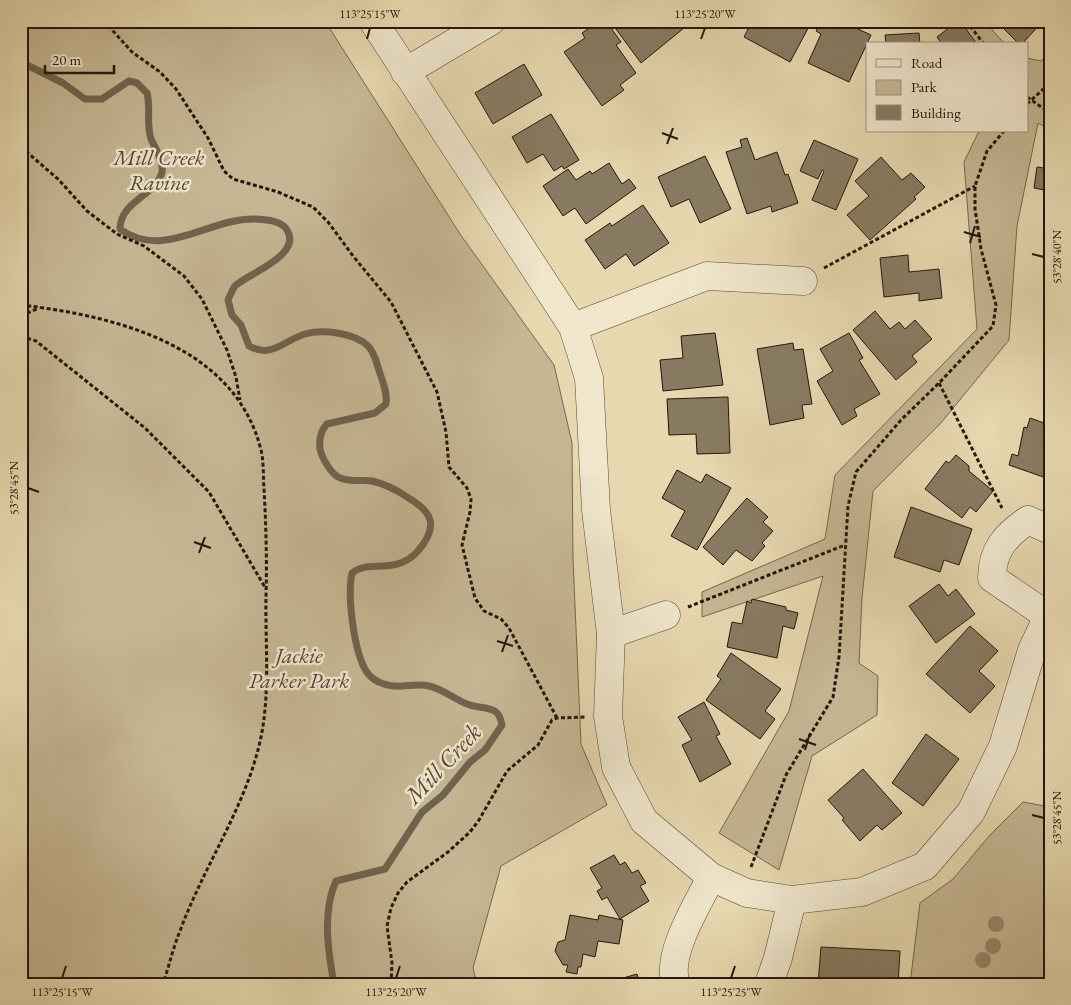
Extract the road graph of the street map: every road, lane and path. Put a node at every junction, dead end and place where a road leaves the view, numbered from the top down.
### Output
1 (104, 21) edge
2 (373, 21) edge
3 (491, 21) edge
4 (966, 21) edge
5 (982, 42) edge
6 (405, 72) junction
7 (1050, 83) edge
8 (1028, 98) edge
9 (1031, 101) junction
10 (1028, 103) edge
11 (1050, 113) edge
12 (1003, 132) edge
13 (21, 147) edge
14 (976, 186) junction
15 (803, 281) joint
16 (21, 305) edge
17 (41, 307) junction
18 (21, 316) edge
19 (573, 327) junction
20 (21, 336) edge
21 (939, 384) junction
22 (240, 400) junction
23 (1013, 530) junction
24 (1050, 530) edge
25 (845, 545) junction
26 (266, 590) junction
27 (1049, 614) edge
28 (666, 615) joint
29 (611, 634) junction
30 (608, 716) junction
31 (557, 718) junction
32 (711, 877) junction
33 (748, 893) junction
34 (792, 900) junction
35 (163, 984) edge
36 (391, 984) edge
37 (676, 984) edge
38 (769, 984) edge

1 - 31 path
2 - 6 street
3 - 6 street
4 - 5 path
6 - 19 street
7 - 9 path
8 - 9 path
9 - 10 path
9 - 11 path
12 - 14 path
13 - 22 path
14 - 15 path
14 - 21 path
15 - 19 street
16 - 17 path
17 - 18 path
17 - 22 path
19 - 29 street
20 - 26 path
21 - 23 path
21 - 25 path
22 - 26 path
23 - 24 street
23 - 27 street
25 - 28 path
25 - 33 path
26 - 35 path
27 - 34 street
28 - 29 street
29 - 30 street
30 - 31 path
30 - 32 street
31 - 36 path
32 - 33 street
32 - 37 street
33 - 34 street
34 - 38 street

